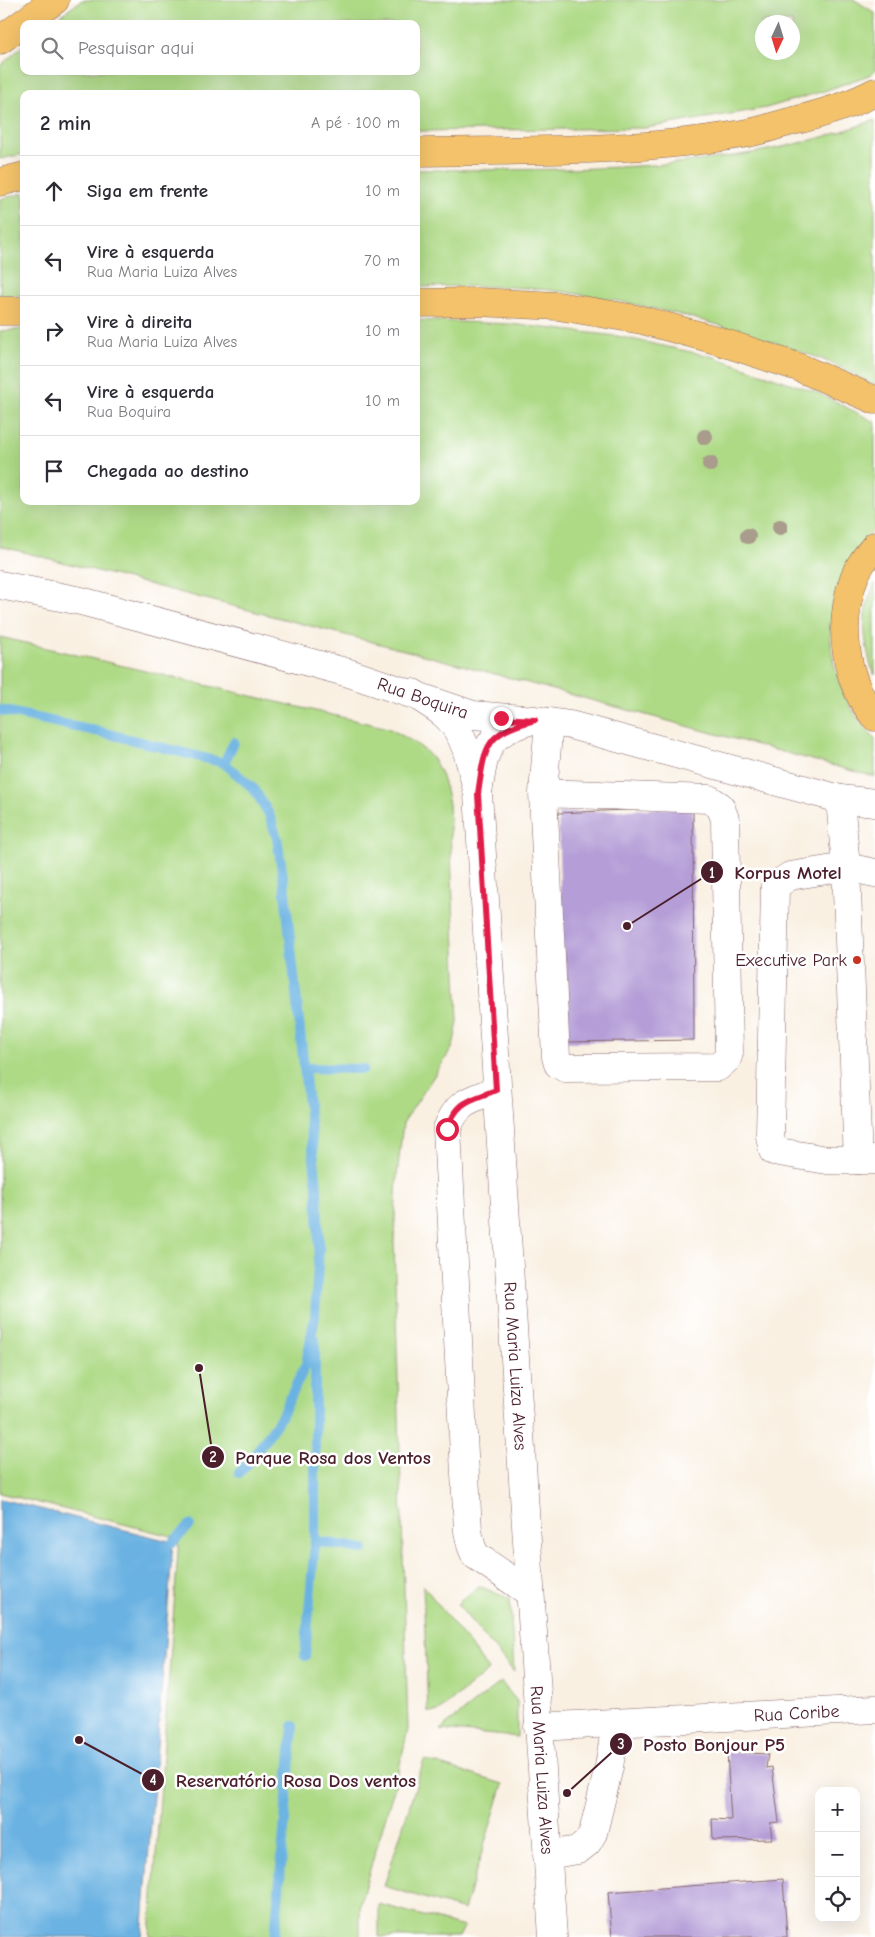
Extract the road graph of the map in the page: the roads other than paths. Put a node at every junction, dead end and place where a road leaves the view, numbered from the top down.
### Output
1 (30, 0) edge
2 (55, 0) edge
3 (28, 20) edge
4 (20, 25) edge
5 (0, 32) edge
6 (0, 40) edge
7 (869, 95) edge
8 (420, 152) edge
9 (20, 177) edge
10 (0, 182) edge
11 (420, 303) edge
12 (20, 311) edge
13 (0, 312) edge
14 (875, 400) edge
15 (875, 546) edge
16 (0, 585) edge
17 (413, 693) junction
18 (875, 717) edge
19 (542, 721) junction
20 (543, 792) junction
21 (478, 794) junction
22 (840, 799) junction
23 (875, 803) edge
24 (846, 868) junction
25 (875, 873) edge
26 (496, 1090) junction
27 (866, 1160) edge
28 (530, 1593) junction
29 (875, 1709) edge
30 (616, 1723) junction
31 (538, 1727) junction
32 (547, 1855) junction
33 (553, 1937) edge

1 - 5 highway
2 - 3 highway
4 - 6 highway
7 - 8 highway
9 - 10 highway
11 - 14 highway
12 - 13 highway
15 - 18 highway
16 - 17 street, Rua Boquira
17 - 19 street, Rua Boquira
17 - 21 street, Rua Maria Luiza Alves
19 - 20 street
19 - 21 street, Rua Maria Luiza Alves
19 - 22 street, Rua Boquira
20 - 20 street
21 - 26 street, Rua Maria Luiza Alves
22 - 23 street, Rua Boquira
22 - 24 street
24 - 25 street
24 - 27 street
24 - 27 street
26 - 28 street, Rua Maria Luiza Alves
26 - 28 street
28 - 31 street, Rua Maria Luiza Alves
29 - 30 street, Rua Coribe
30 - 31 street, Rua Coribe
30 - 32 street
31 - 32 street, Rua Maria Luiza Alves
32 - 33 street, Rua Maria Luiza Alves

